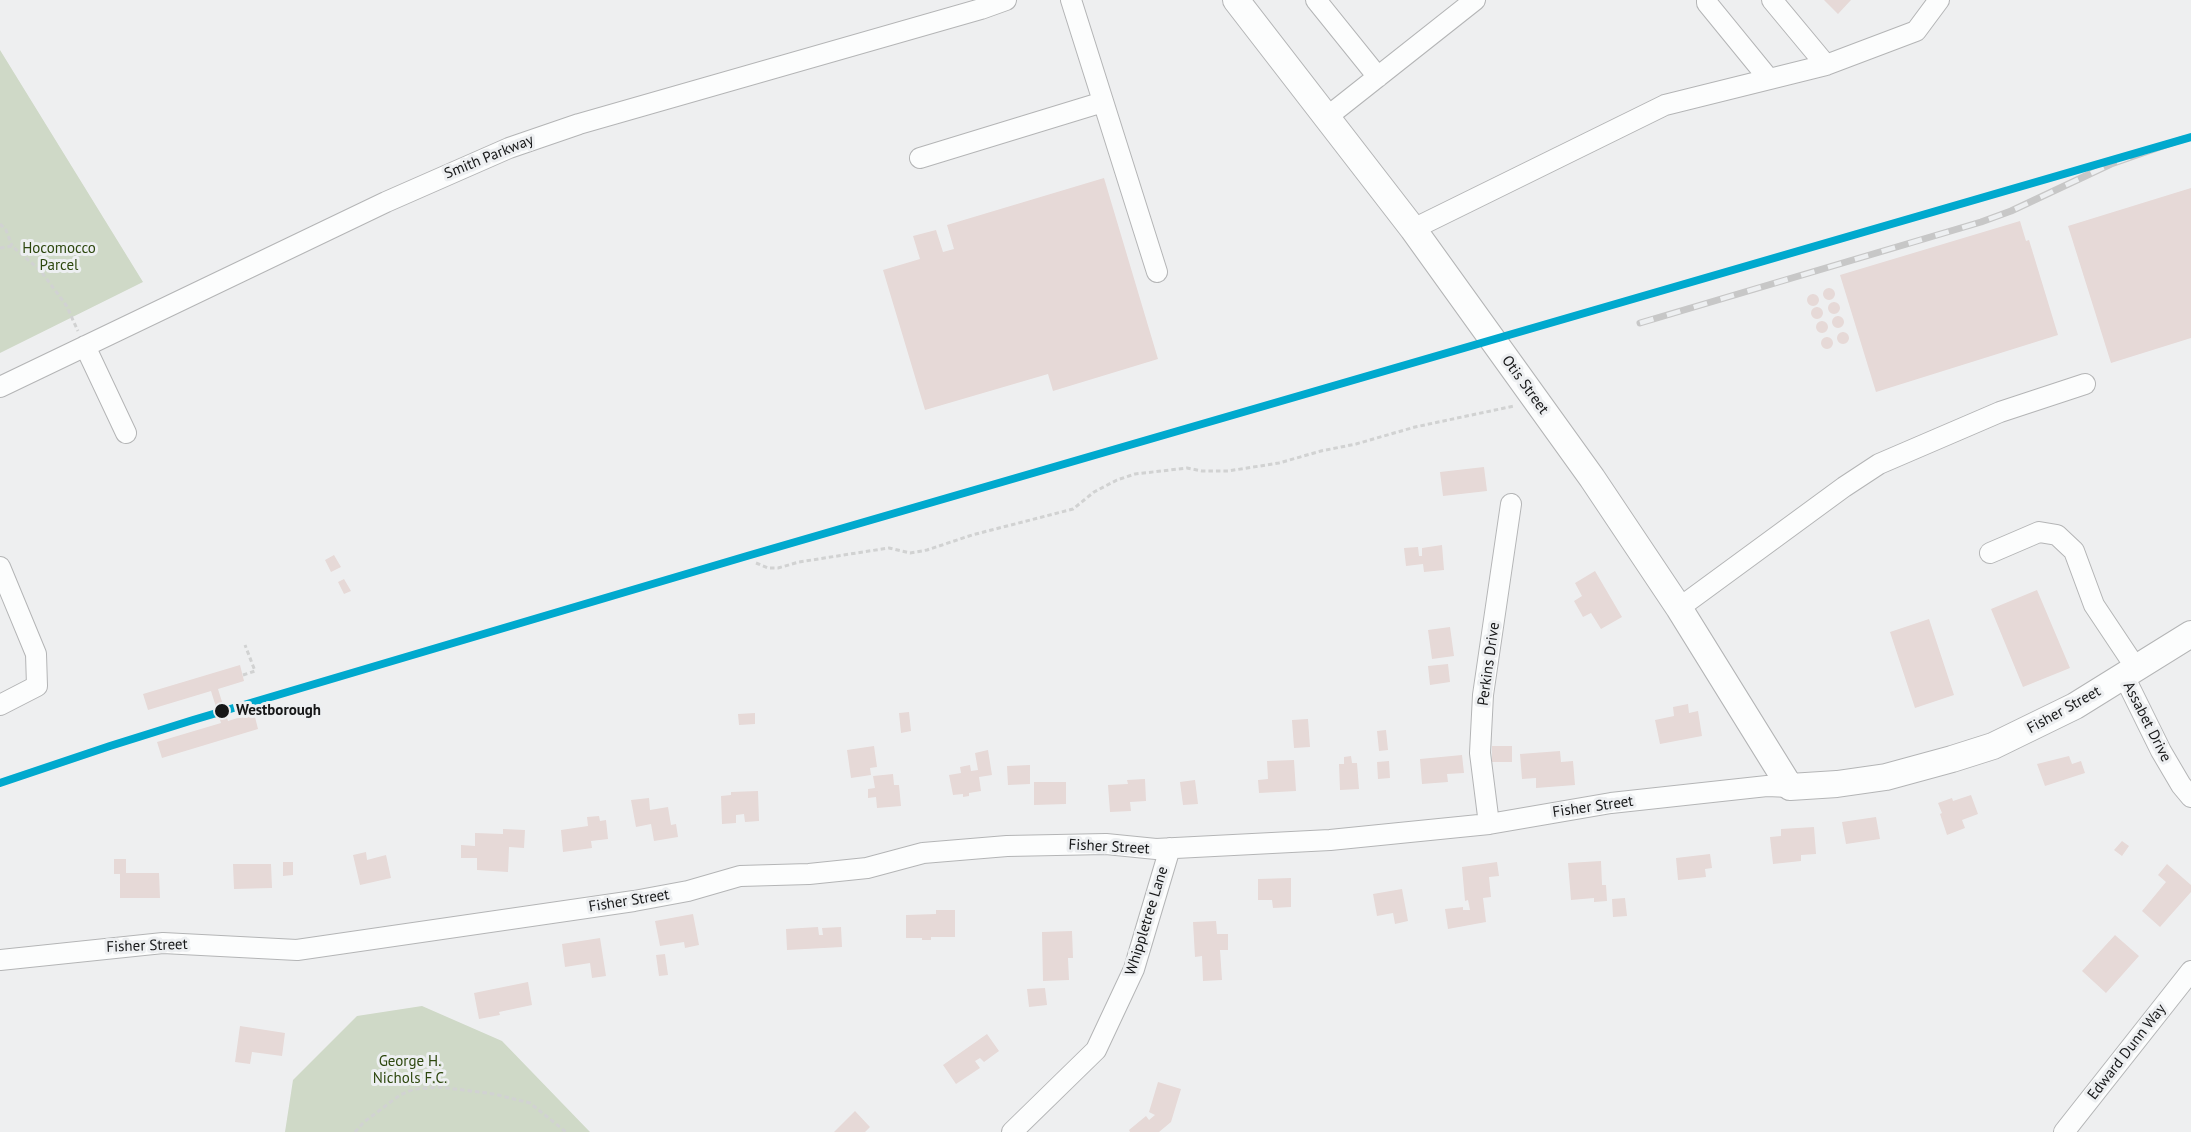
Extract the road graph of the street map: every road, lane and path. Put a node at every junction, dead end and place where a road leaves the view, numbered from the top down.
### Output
1 (1006, 0) edge
2 (1071, 0) edge
3 (1236, 0) edge
4 (1316, 0) edge
5 (1475, 0) edge
6 (1707, 0) edge
7 (1772, 0) edge
8 (1939, 0) edge
9 (1826, 65) junction
10 (1378, 77) junction
11 (1769, 79) junction
12 (1103, 102) junction
13 (1327, 117) junction
14 (920, 158) dead end
15 (0, 224) edge
16 (1413, 229) junction
17 (12, 246) junction
18 (0, 248) edge
19 (1157, 272) dead end
20 (85, 346) junction
21 (2085, 384) dead end
22 (0, 387) edge
23 (1536, 400) junction
24 (126, 433) dead end
25 (1511, 504) dead end
26 (1990, 553) dead end
27 (756, 562) dead end
28 (0, 567) edge
29 (1679, 608) junction
30 (2191, 634) edge
31 (245, 645) dead end
32 (2130, 672) junction
33 (243, 675) dead end
34 (0, 705) edge
35 (1790, 787) junction
36 (2191, 797) edge
37 (1489, 824) junction
38 (1170, 848) junction
39 (0, 960) edge
40 (2191, 971) edge
41 (355, 1132) edge
42 (566, 1132) edge
43 (1012, 1132) edge
44 (2064, 1132) edge

1 - 20 street, Smith Parkway
2 - 12 street
3 - 13 main road, Otis Street
4 - 10 street
5 - 10 street
6 - 11 street
7 - 9 street
8 - 9 street
9 - 11 street
10 - 13 street
11 - 16 street
12 - 14 street
12 - 19 street
13 - 16 main road, Otis Street
15 - 17 path
16 - 23 main road, Otis Street
17 - 18 path
17 - 20 path
20 - 22 street, Smith Parkway
20 - 24 street
21 - 29 street
23 - 27 path
23 - 29 main road, Otis Street
25 - 37 street, Perkins Drive
26 - 32 street, Assabet Drive
28 - 34 street
29 - 35 main road, Otis Street
30 - 32 main road, Fisher Street
31 - 33 path
32 - 35 main road, Fisher Street
32 - 36 street, Assabet Drive
35 - 37 street, Fisher Street
37 - 38 street, Fisher Street
38 - 39 street, Fisher Street
38 - 43 street, Whippletree Lane
40 - 44 street, Edward Dunn Way
41 - 42 path

